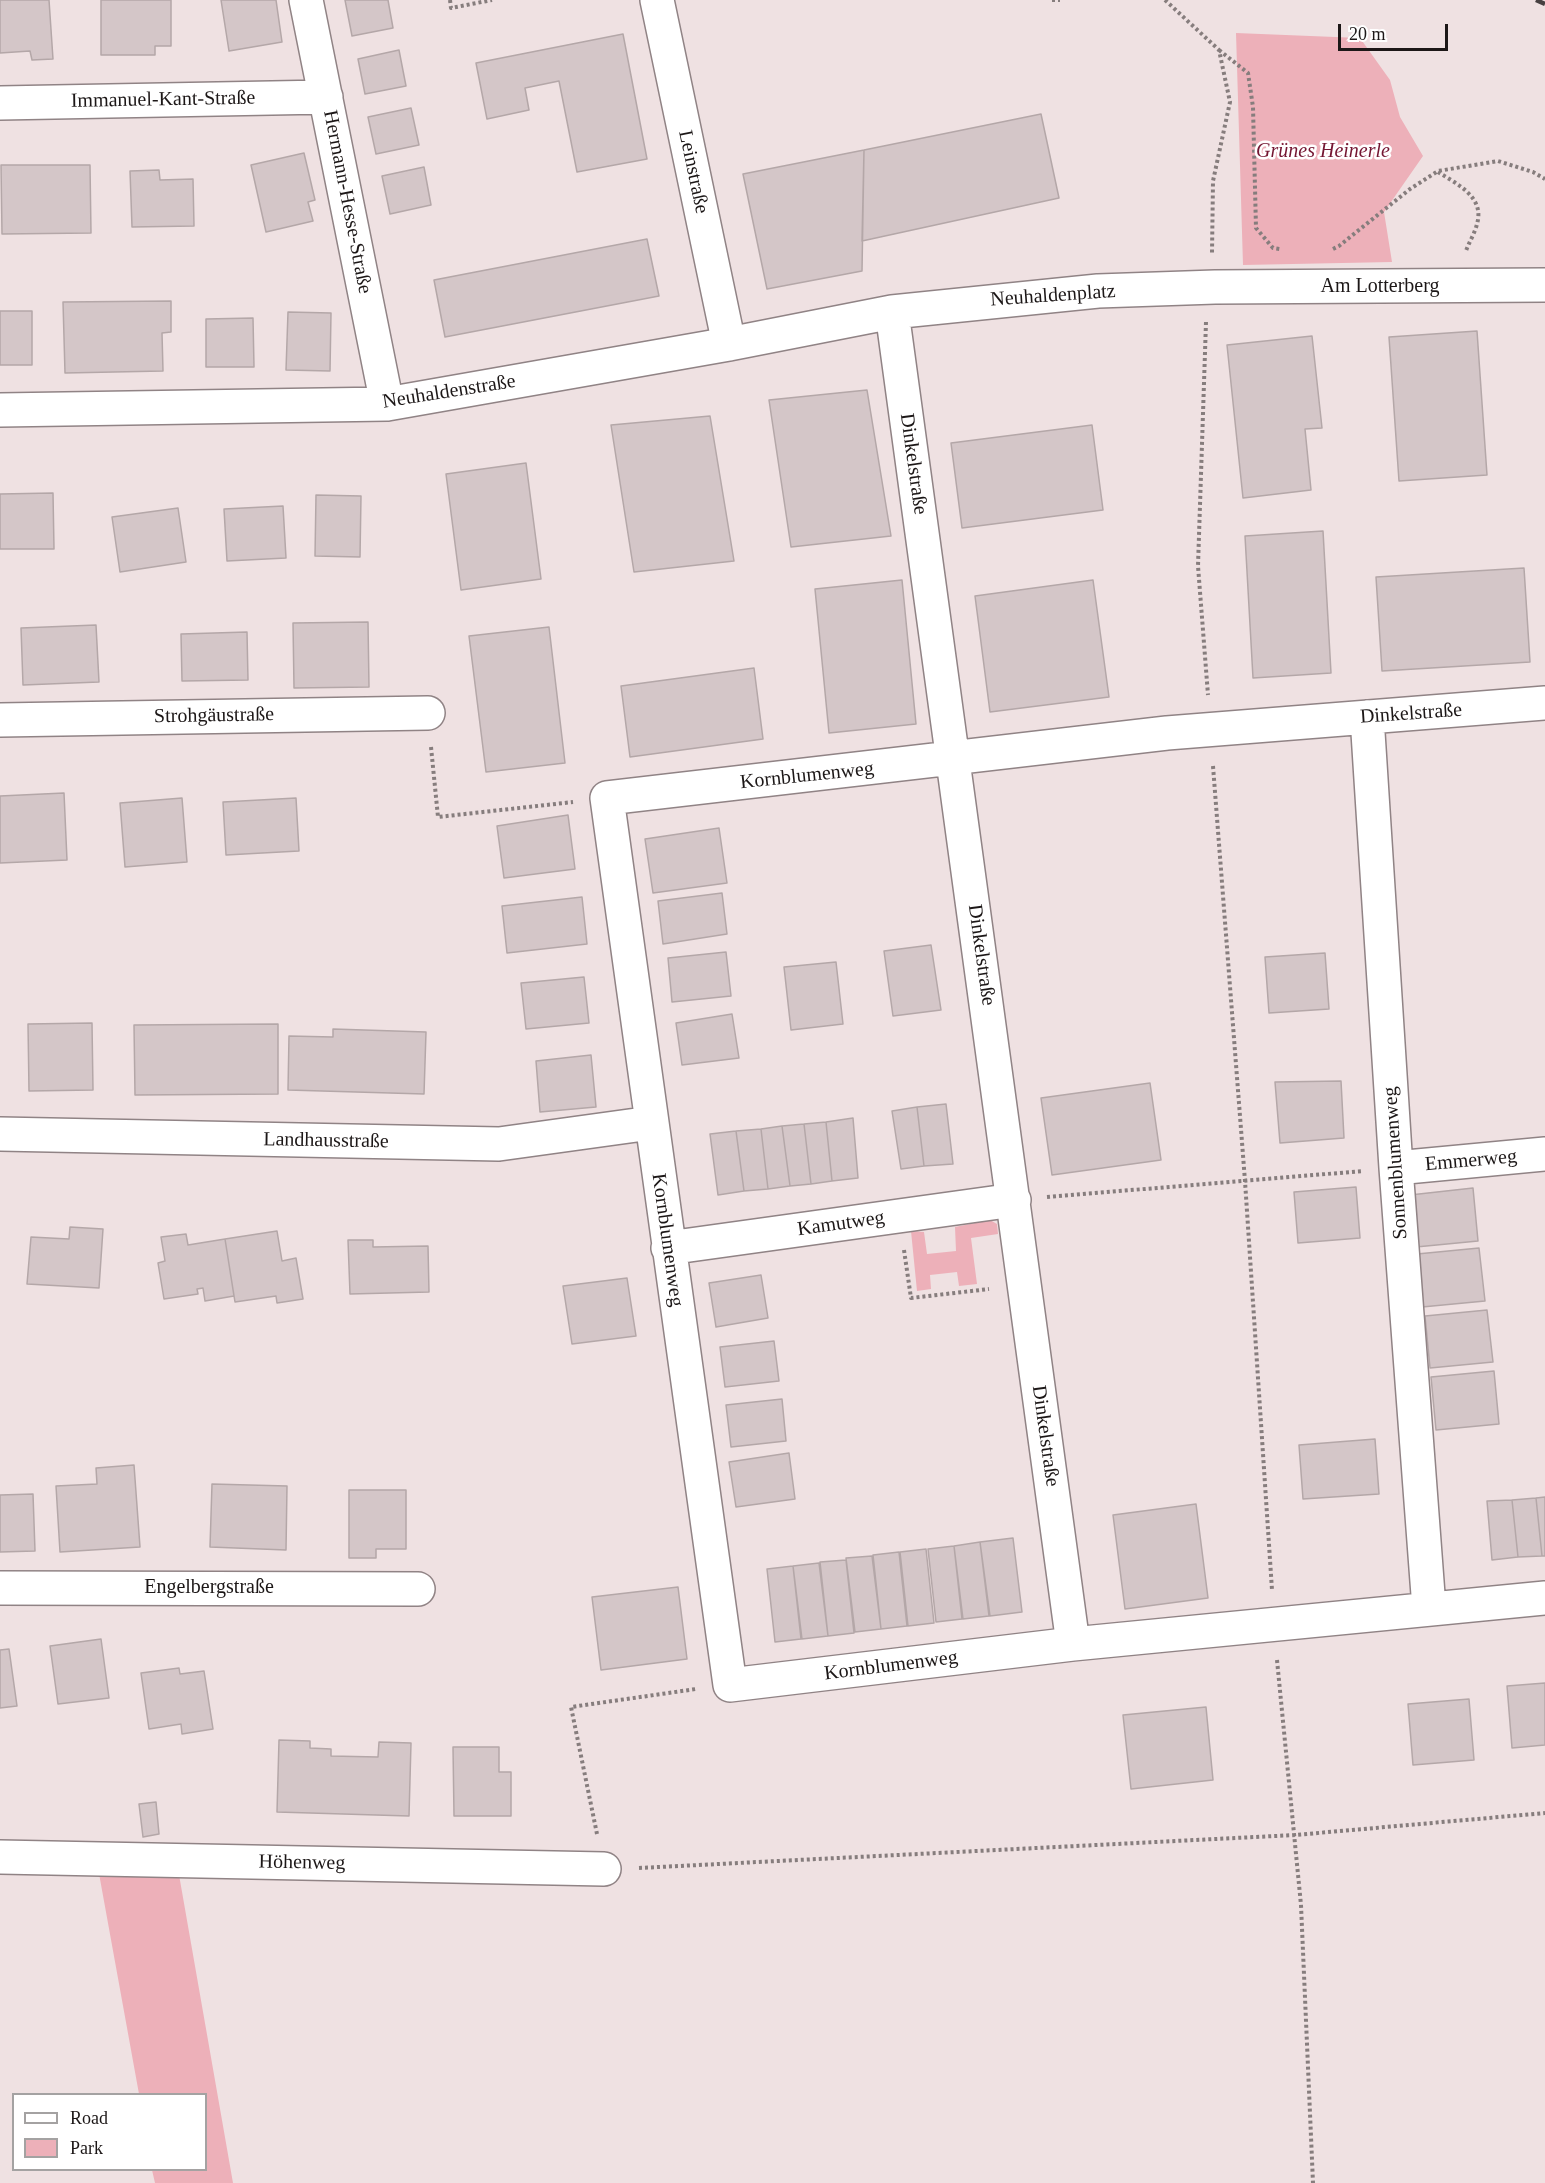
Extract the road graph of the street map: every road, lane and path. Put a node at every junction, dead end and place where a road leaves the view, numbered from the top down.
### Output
1 (306, 0) edge
2 (450, 0) edge
3 (492, 0) edge
4 (657, 0) edge
5 (1052, 0) edge
6 (1060, 0) edge
7 (1164, 0) edge
8 (1219, 50) junction
9 (326, 97) junction
10 (0, 103) edge
11 (1437, 171) junction
12 (1545, 179) edge
13 (1283, 250) dead end
14 (1330, 250) dead end
15 (1545, 285) edge
16 (1215, 287) junction
17 (1455, 287) junction
18 (892, 312) junction
19 (729, 344) junction
20 (387, 404) junction
21 (0, 410) edge
22 (1545, 703) edge
23 (428, 712) joint
24 (1367, 717) junction
25 (0, 720) edge
26 (1210, 730) junction
27 (954, 759) junction
28 (607, 798) junction
29 (651, 1123) junction
30 (0, 1134) edge
31 (1545, 1154) edge
32 (1396, 1168) junction
33 (1245, 1181) junction
34 (1014, 1200) junction
35 (899, 1216) junction
36 (668, 1248) junction
37 (1025, 1285) junction
38 (0, 1588) edge
39 (418, 1589) dead end
40 (1545, 1598) edge
41 (1429, 1608) junction
42 (1274, 1624) junction
43 (1073, 1644) junction
44 (730, 1685) junction
45 (1545, 1813) edge
46 (1295, 1835) junction
47 (0, 1857) edge
48 (604, 1869) junction
49 (1313, 2183) edge

1 - 9 street, Hermann-Hesse-Straße
2 - 3 path
4 - 19 street, Leinstraße
5 - 6 path
7 - 8 path
8 - 13 path
8 - 16 path
9 - 10 street, Immanuel-Kant-Straße
9 - 20 street, Hermann-Hesse-Straße
11 - 12 path
11 - 14 path
11 - 17 path
15 - 17 street, Am Lotterberg
16 - 17 street, Am Lotterberg
16 - 18 street, Neuhaldenplatz
16 - 26 path
18 - 19 street, Neuhaldenstraße
18 - 27 street, Dinkelstraße
19 - 20 street, Neuhaldenstraße
20 - 21 street, Neuhaldenstraße
22 - 24 street, Dinkelstraße
23 - 25 street, Strohgäustraße
23 - 28 path
24 - 26 street, Dinkelstraße
24 - 32 street, Sonnenblumenweg
26 - 27 street, Dinkelstraße
26 - 33 path
27 - 28 street, Kornblumenweg
27 - 34 street, Dinkelstraße
28 - 29 street, Kornblumenweg
29 - 30 street, Landhausstraße
29 - 36 street, Kornblumenweg
31 - 32 street, Emmerweg
32 - 33 path
32 - 41 street, Sonnenblumenweg
33 - 34 path
33 - 42 path
34 - 35 street, Kamutweg
34 - 37 street, Dinkelstraße
35 - 36 street, Kamutweg
35 - 37 path
36 - 44 street, Kornblumenweg
37 - 43 street, Dinkelstraße
38 - 39 street, Engelbergstraße
40 - 41 street
41 - 42 street
42 - 43 street
42 - 46 path
43 - 44 street, Kornblumenweg
44 - 48 path
45 - 46 path
46 - 48 path
46 - 49 path
47 - 48 street, Höhenweg

